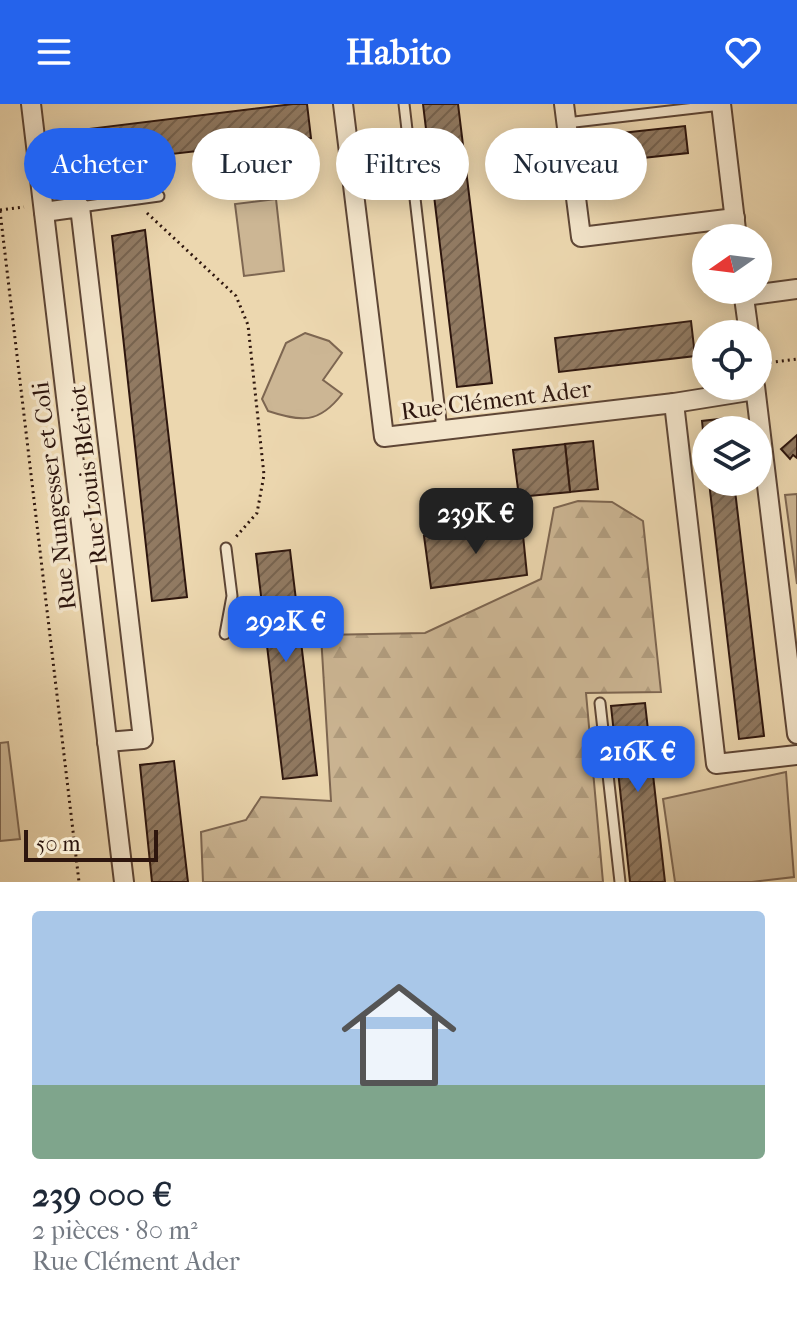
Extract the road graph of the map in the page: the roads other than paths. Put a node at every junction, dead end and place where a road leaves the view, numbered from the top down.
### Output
1 (31, 104) edge
2 (343, 104) edge
3 (404, 104) edge
4 (564, 104) edge
5 (626, 104) edge
6 (721, 105) edge
7 (628, 116) junction
8 (566, 123) junction
9 (126, 200) edge
10 (80, 207) junction
11 (44, 208) junction
12 (735, 218) junction
13 (736, 224) edge
14 (797, 289) edge
15 (772, 291) edge
16 (692, 400) edge
17 (756, 400) edge
18 (674, 403) junction
19 (442, 430) junction
20 (226, 548) road end
21 (225, 634) dead end
22 (600, 703) dead end
23 (796, 722) edge
24 (107, 742) junction
25 (797, 755) edge
26 (124, 882) edge
27 (620, 882) edge

1 - 11 street, Rue Nungesser et Coli
2 - 19 street, Rue Clément Ader
3 - 19 lane
4 - 8 street
5 - 7 lane
6 - 7 lane
6 - 12 street
7 - 8 lane
8 - 12 street
9 - 10 lane
10 - 11 street
10 - 24 street, Rue Louis Blériot
11 - 24 street, Rue Nungesser et Coli
12 - 13 street
14 - 15 street
16 - 18 street, Rue Clément Ader
17 - 23 street
18 - 19 street, Rue Clément Ader
18 - 25 street
20 - 21 lane
22 - 27 lane
24 - 26 street, Rue Nungesser et Coli

